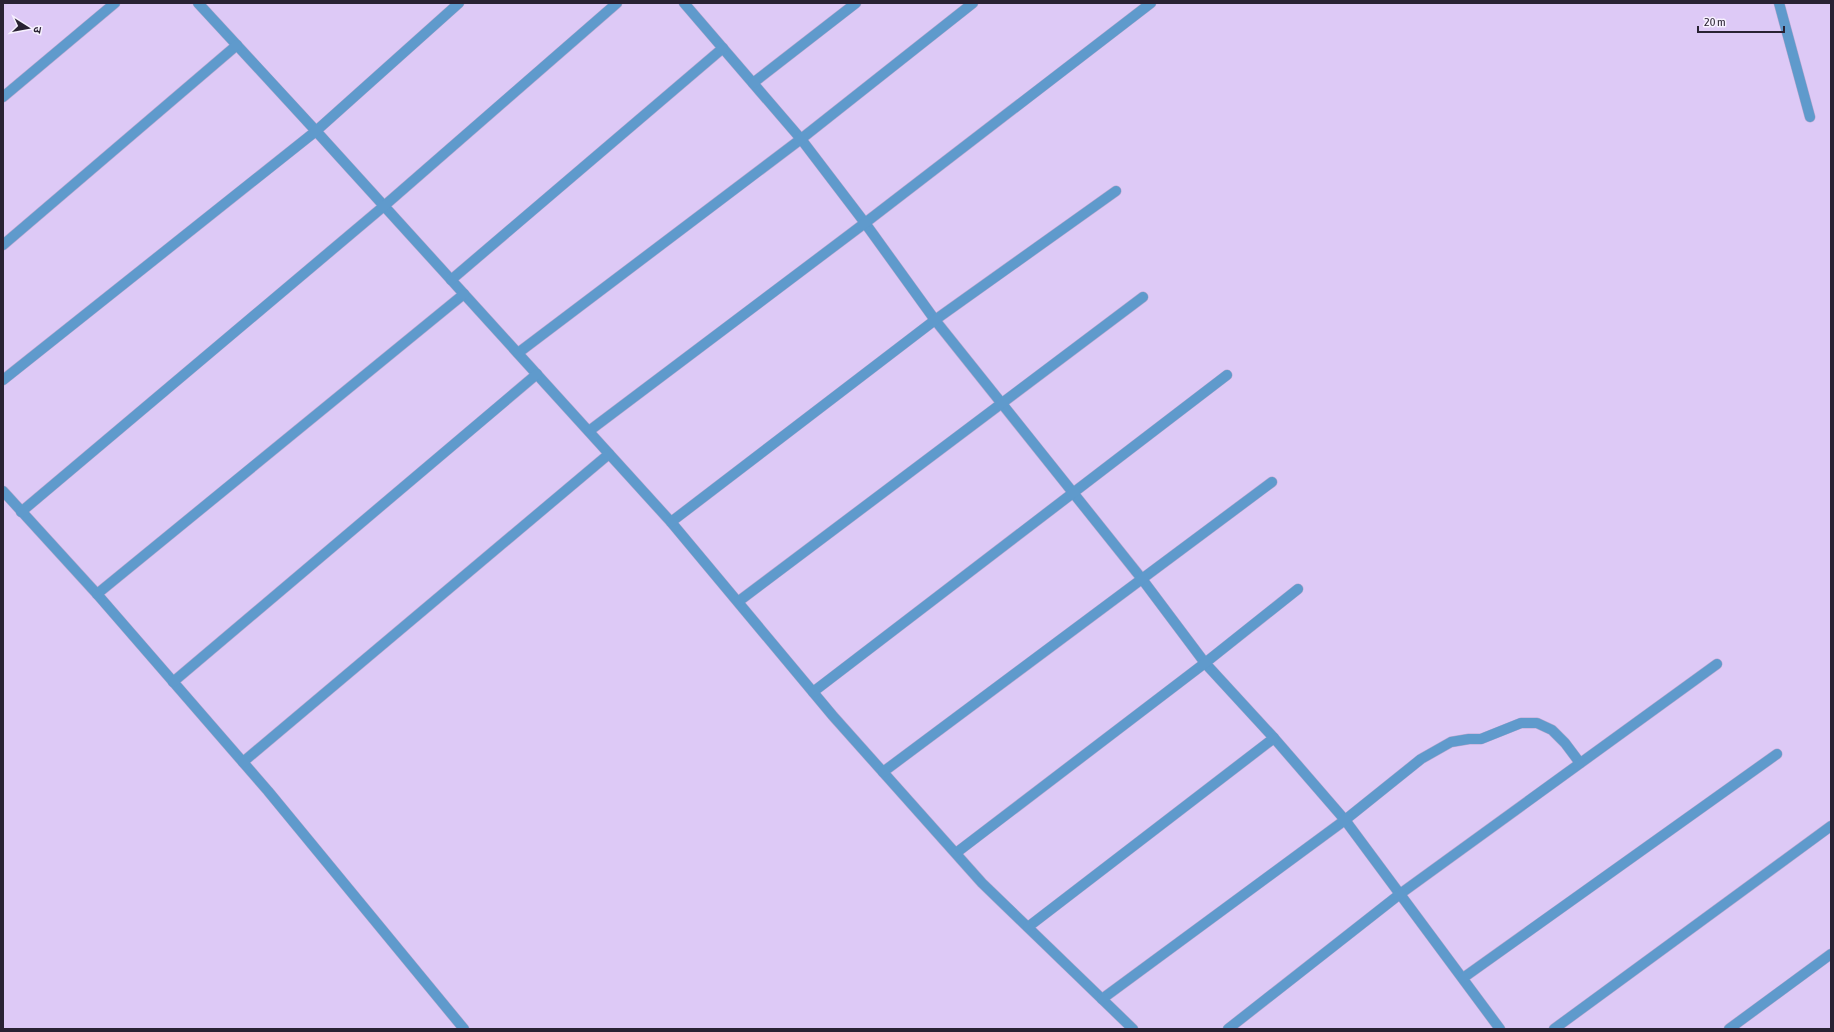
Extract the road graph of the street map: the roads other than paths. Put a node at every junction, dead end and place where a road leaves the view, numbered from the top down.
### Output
1 (115, 3) edge
2 (198, 3) edge
3 (459, 3) edge
4 (617, 3) edge
5 (684, 3) edge
6 (856, 3) edge
7 (973, 3) edge
8 (1151, 3) edge
9 (1779, 3) edge
10 (237, 45) junction
11 (723, 48) junction
12 (753, 83) junction
13 (3, 97) edge
14 (1810, 117) dead end
15 (316, 131) junction
16 (801, 139) junction
17 (1116, 191) dead end
18 (384, 206) junction
19 (865, 223) junction
20 (3, 245) edge
21 (451, 280) junction
22 (464, 294) junction
23 (1143, 298) dead end
24 (935, 320) junction
25 (518, 353) junction
26 (537, 374) junction
27 (1227, 375) dead end
28 (3, 380) edge
29 (1002, 403) junction
30 (589, 431) junction
31 (609, 454) junction
32 (1272, 482) dead end
33 (3, 492) edge
34 (1074, 493) junction
35 (21, 512) junction
36 (671, 522) junction
37 (1142, 579) junction
38 (1298, 589) dead end
39 (98, 594) junction
40 (739, 601) junction
41 (1205, 663) junction
42 (1716, 664) dead end
43 (173, 682) junction
44 (813, 692) junction
45 (1274, 738) junction
46 (1777, 754) dead end
47 (243, 762) junction
48 (1580, 763) junction
49 (883, 772) junction
50 (1345, 820) junction
51 (1831, 826) edge
52 (956, 853) junction
53 (1400, 894) junction
54 (1028, 927) junction
55 (1831, 954) edge
56 (1462, 978) junction
57 (1102, 999) junction
58 (464, 1029) edge
59 (1133, 1029) edge
60 (1228, 1029) edge
61 (1500, 1029) edge
62 (1554, 1029) edge
63 (1729, 1029) edge

1 - 13 street
2 - 10 street
3 - 15 street
4 - 18 street
5 - 11 street
6 - 12 street
7 - 16 street
8 - 19 street
9 - 14 street
10 - 15 street
10 - 20 street
11 - 12 street
11 - 21 street
12 - 16 street
15 - 18 street
15 - 28 street
16 - 19 street
16 - 25 street
17 - 24 street
18 - 21 street
18 - 35 street
19 - 24 street
19 - 30 street
21 - 22 street
22 - 25 street
22 - 39 street
23 - 29 street
24 - 29 street
24 - 36 street
25 - 26 street
26 - 30 street
26 - 43 street
27 - 34 street
29 - 34 street
29 - 40 street
30 - 31 street
31 - 36 street
31 - 47 street
32 - 37 street
33 - 35 street
34 - 37 street
34 - 44 street
35 - 39 street
36 - 40 street
37 - 41 street
37 - 49 street
38 - 41 street
39 - 43 street
40 - 44 street
41 - 45 street
41 - 52 street
42 - 48 street
43 - 47 street
44 - 49 street
45 - 50 street
45 - 54 street
46 - 56 street
47 - 58 street
48 - 50 street
48 - 53 street
49 - 52 street
50 - 53 street
50 - 57 street
51 - 62 street
52 - 54 street
53 - 56 street
53 - 60 street
54 - 57 street
55 - 63 street
56 - 61 street
57 - 59 street

